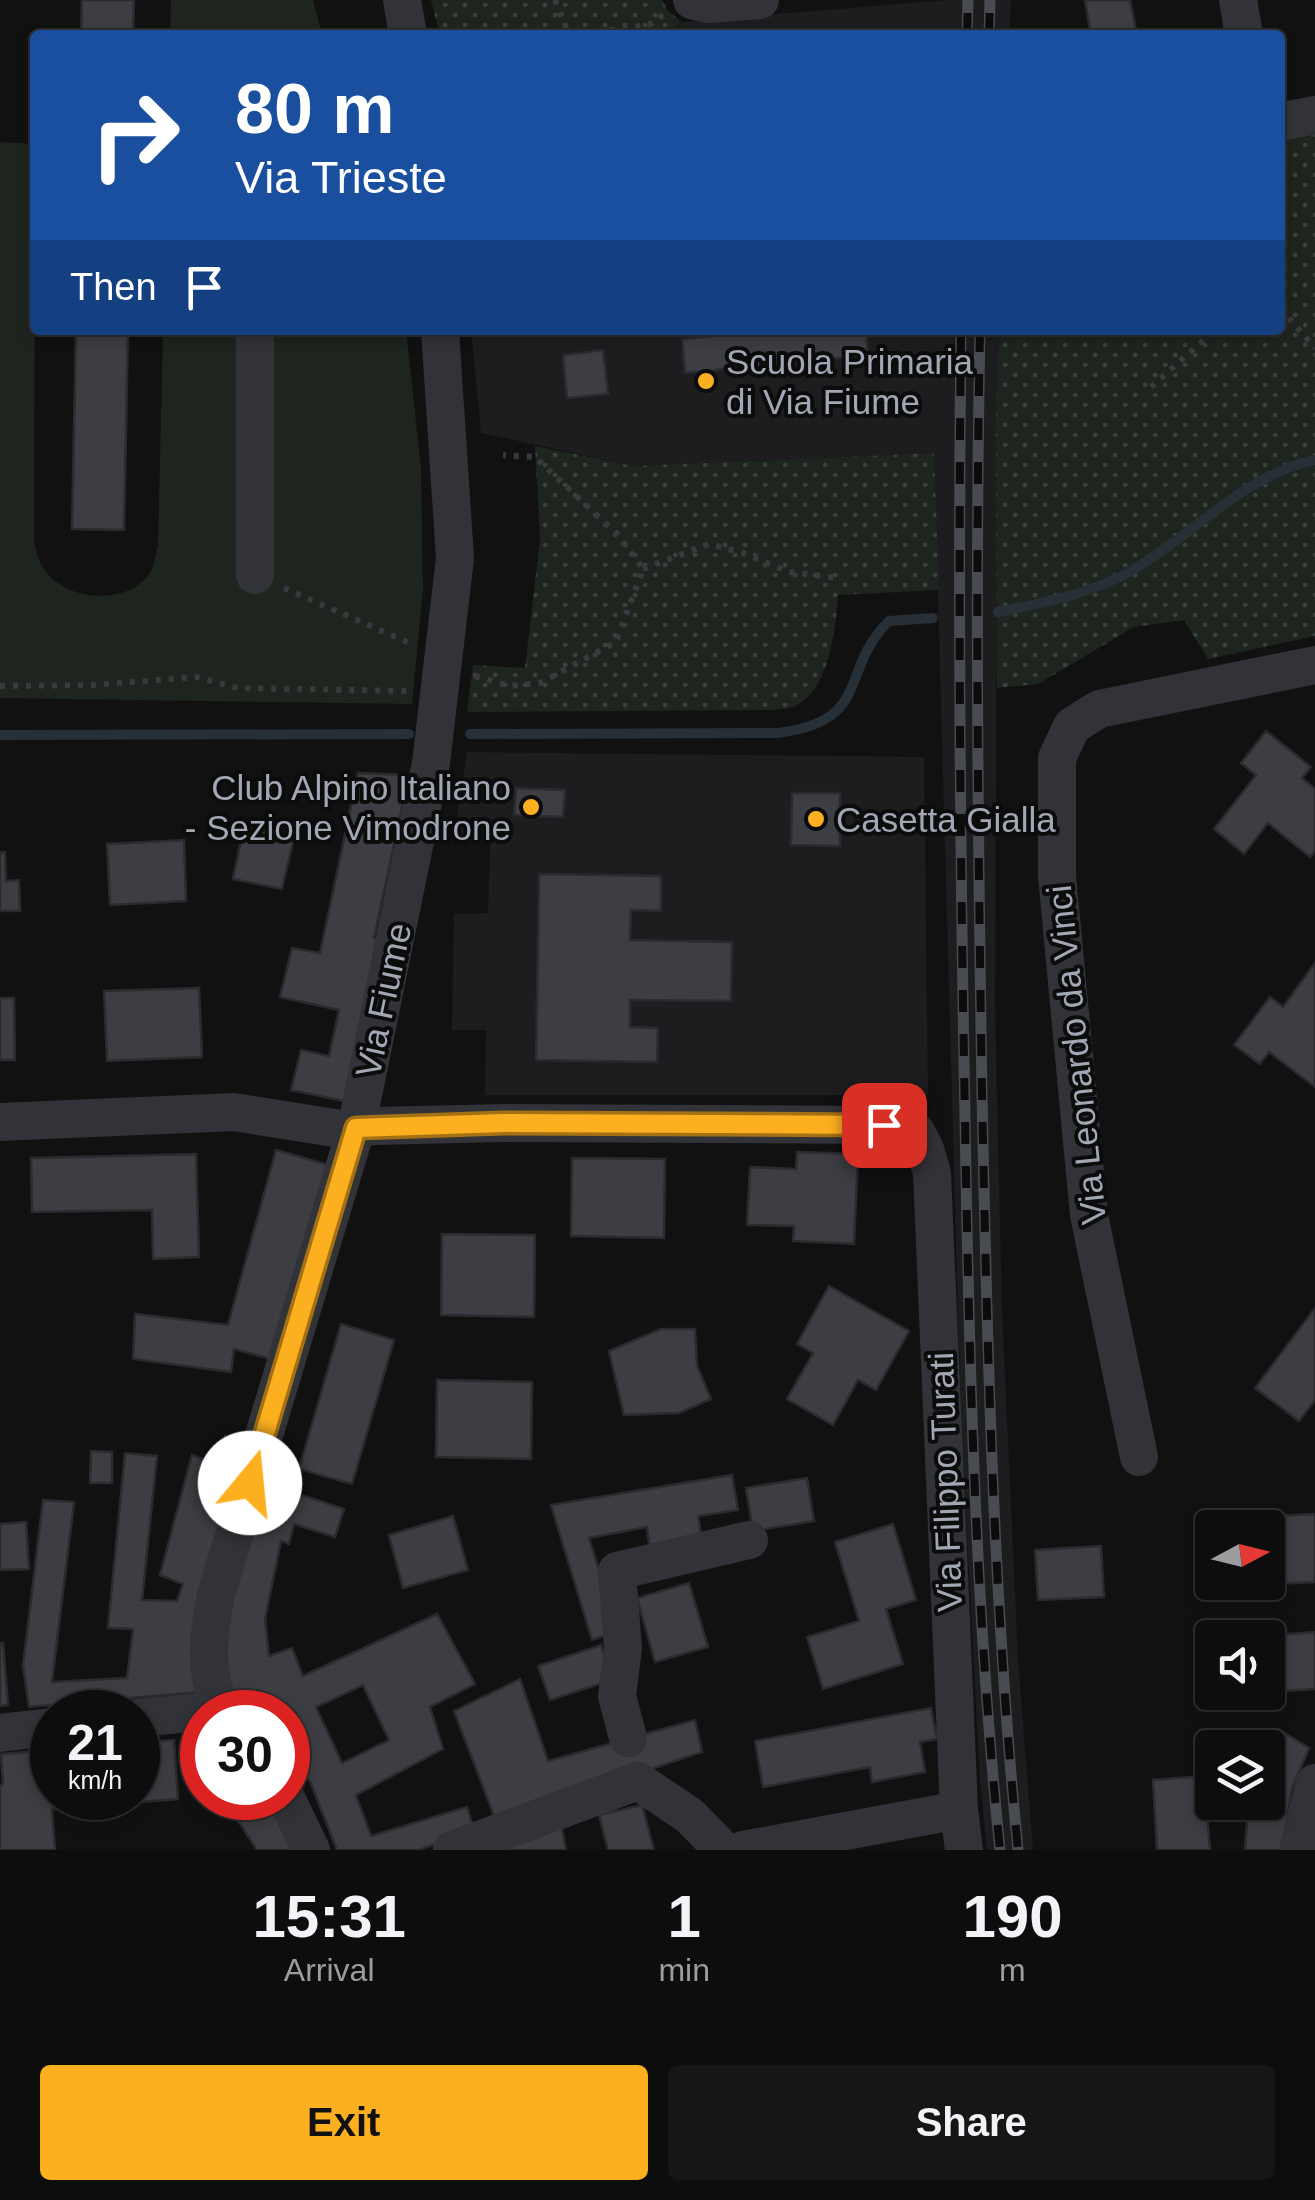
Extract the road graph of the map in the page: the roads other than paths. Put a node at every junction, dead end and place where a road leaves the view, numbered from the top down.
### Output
1 (402, 0) edge
2 (760, 0) edge
3 (1238, 0) edge
4 (680, 6) edge
5 (407, 30) edge
6 (1243, 30) edge
7 (1315, 115) edge
8 (1285, 121) edge
9 (255, 335) edge
10 (440, 335) edge
11 (255, 575) road end
12 (1315, 665) edge
13 (0, 1122) edge
14 (356, 1128) junction
15 (1139, 1457) dead end
16 (748, 1540) dead end
17 (216, 1690) edge
18 (30, 1729) edge
19 (0, 1732) edge
20 (634, 1765) junction
21 (1315, 1782) edge
22 (959, 1810) junction
23 (296, 1820) edge
24 (310, 1850) edge
25 (452, 1850) edge
26 (722, 1850) edge
27 (743, 1850) edge
28 (964, 1850) edge
29 (1298, 1850) edge

1 - 5 street
2 - 4 street
3 - 6 street
7 - 8 street
9 - 11 street
10 - 14 street, Via Fiume
12 - 15 street, Via Leonardo da Vinci
13 - 14 street
14 - 17 street, Via Fiume
14 - 22 street, Via Filippo Turati
16 - 20 street
18 - 19 street
20 - 25 street
20 - 26 street
21 - 29 street
22 - 27 street
22 - 28 street, Via Filippo Turati
23 - 24 street

